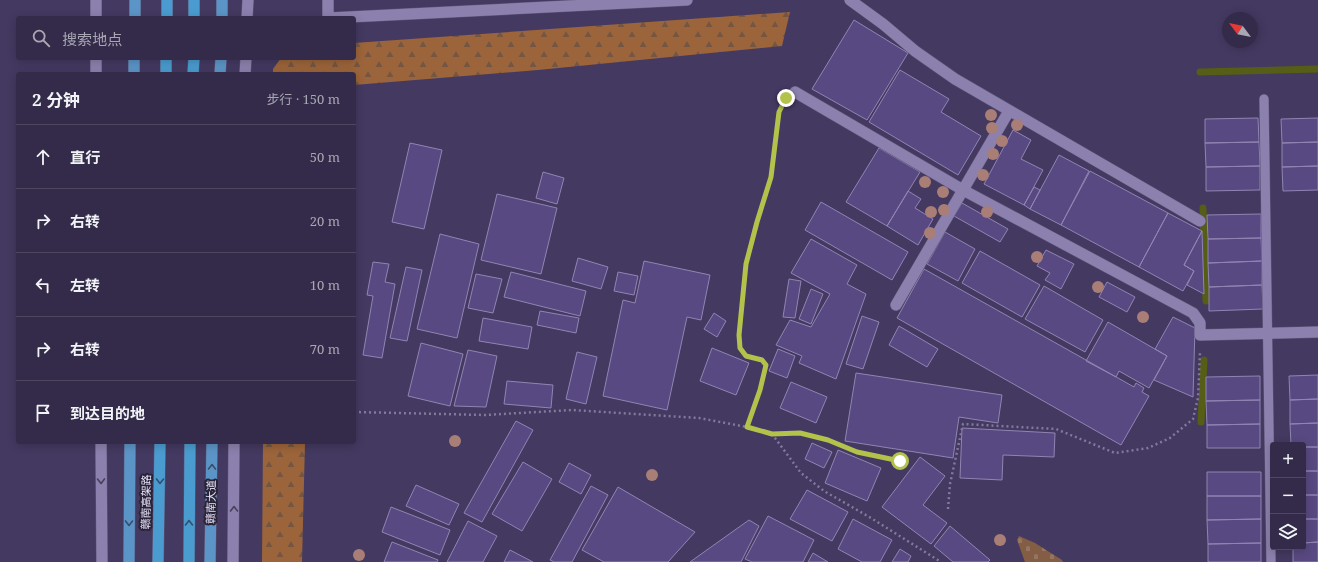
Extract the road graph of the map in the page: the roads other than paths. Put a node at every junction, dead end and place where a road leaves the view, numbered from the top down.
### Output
1 (96, 0) edge
2 (135, 0) edge
3 (167, 0) edge
4 (194, 0) edge
5 (222, 0) edge
6 (248, 0) edge
7 (328, 0) edge
8 (687, 0) edge
9 (850, 0) edge
10 (96, 16) edge
11 (135, 16) edge
12 (167, 16) edge
13 (194, 16) edge
14 (222, 16) edge
15 (247, 16) edge
16 (328, 16) edge
17 (356, 17) edge
18 (96, 60) edge
19 (134, 60) edge
20 (166, 60) edge
21 (194, 60) edge
22 (221, 60) edge
23 (246, 60) edge
24 (96, 72) edge
25 (134, 72) edge
26 (166, 72) edge
27 (193, 72) edge
28 (220, 72) edge
29 (245, 72) edge
30 (795, 92) road end
31 (1264, 99) dead end
32 (1009, 111) junction
33 (963, 190) junction
34 (1200, 221) dead end
35 (896, 305) dead end
36 (1318, 332) edge
37 (1267, 334) junction
38 (101, 444) edge
39 (130, 444) edge
40 (160, 444) edge
41 (190, 444) edge
42 (212, 444) edge
43 (234, 444) edge
44 (102, 562) edge
45 (129, 562) edge
46 (158, 562) edge
47 (189, 562) edge
48 (210, 562) edge
49 (233, 562) edge
50 (1271, 562) edge

1 - 10 street
2 - 11 main road
3 - 12 highway
4 - 13 highway
5 - 14 main road
6 - 15 street
7 - 16 street
8 - 17 street
9 - 32 street
18 - 24 street
19 - 25 main road
20 - 26 highway
21 - 27 highway
22 - 28 main road
23 - 29 street
30 - 33 street
31 - 37 lane
32 - 33 street
32 - 34 street
33 - 35 street
33 - 37 street
36 - 37 street
37 - 50 lane
38 -> 44 street
39 -> 45 main road
40 -> 46 highway, 赣南高架路
47 -> 41 highway
48 -> 42 main road, 赣南大道
49 -> 43 street

